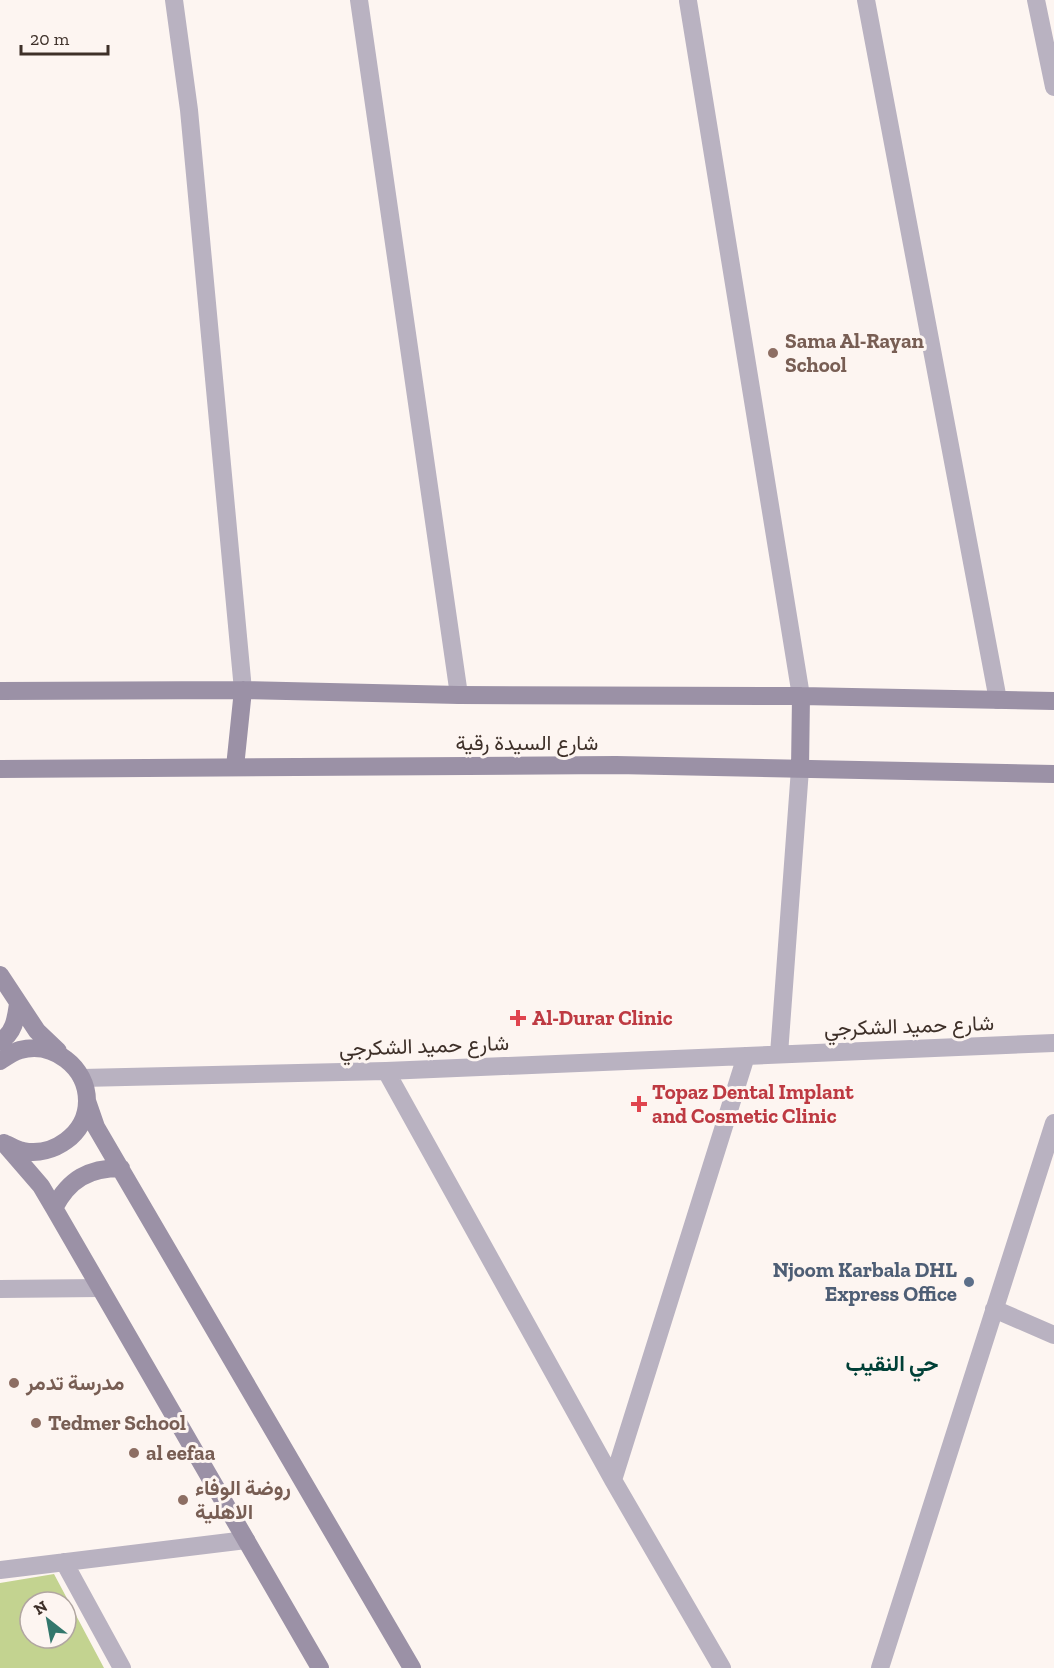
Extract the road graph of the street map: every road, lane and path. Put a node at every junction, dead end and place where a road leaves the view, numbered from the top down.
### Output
1 (174, 0) edge
2 (358, 0) edge
3 (866, 0) edge
4 (1036, 0) edge
5 (688, 1) edge
6 (1054, 87) edge
7 (243, 690) junction
8 (0, 691) edge
9 (459, 695) junction
10 (801, 696) junction
11 (998, 700) junction
12 (1054, 700) edge
13 (235, 767) junction
14 (0, 769) edge
15 (800, 769) junction
16 (1054, 774) edge
17 (0, 975) edge
18 (18, 1004) junction
19 (0, 1041) edge
20 (1054, 1043) edge
21 (779, 1054) junction
22 (64, 1056) junction
23 (746, 1056) junction
24 (0, 1061) edge
25 (386, 1071) junction
26 (82, 1078) junction
27 (87, 1101) junction
28 (1054, 1123) edge
29 (2, 1141) edge
30 (121, 1167) junction
31 (54, 1208) junction
32 (100, 1288) junction
33 (0, 1289) edge
34 (994, 1309) junction
35 (1054, 1335) edge
36 (613, 1480) junction
37 (246, 1540) junction
38 (64, 1562) junction
39 (0, 1570) edge
40 (122, 1668) edge
41 (320, 1668) edge
42 (412, 1668) edge
43 (722, 1668) edge
44 (880, 1668) edge

1 - 7 street
2 - 9 street
3 - 11 street
4 - 6 street
5 - 10 street
7 - 8 main road
7 - 9 main road
7 - 13 main road
9 - 10 main road
10 - 11 main road
10 - 15 main road
11 - 12 main road
13 - 14 main road, شارع السيدة رقية
13 - 15 main road, شارع السيدة رقية
15 - 16 main road, شارع السيدة رقية
15 - 21 street
17 - 18 main road
18 - 19 main road
18 - 22 main road
20 - 21 street, شارع حميد الشكرجي
21 - 23 street, شارع حميد الشكرجي
22 - 24 main road
22 - 26 main road
23 - 25 street, شارع حميد الشكرجي
23 - 36 street
25 - 26 street, شارع حميد الشكرجي
25 - 36 street
26 - 27 main road
27 - 29 main road
27 - 30 main road
28 - 34 street
29 - 31 main road
30 - 31 main road
30 - 42 main road
31 - 32 main road
32 - 33 street
32 - 37 main road
34 - 35 street
34 - 44 street
36 - 43 street
37 - 38 street
37 - 41 main road
38 - 39 street
38 - 40 street

